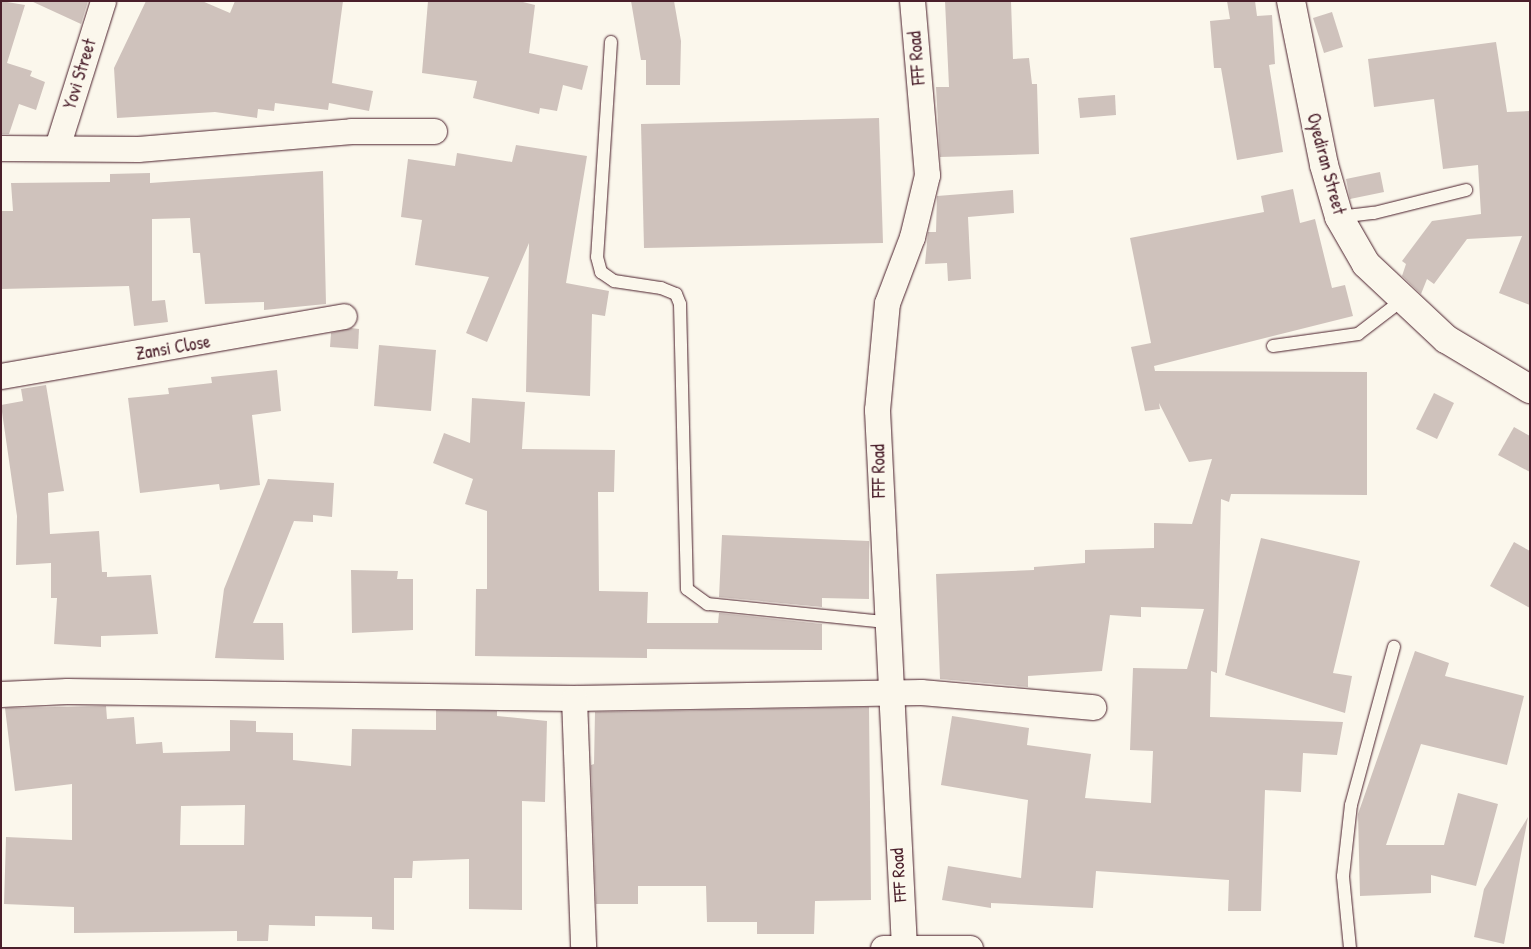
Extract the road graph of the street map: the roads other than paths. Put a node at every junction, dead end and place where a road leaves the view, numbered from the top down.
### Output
1 (103, 1) edge
2 (912, 1) edge
3 (1291, 1) edge
4 (611, 42) dead end
5 (434, 131) dead end
6 (57, 147) junction
7 (1, 148) edge
8 (1466, 190) dead end
9 (1339, 217) junction
10 (1401, 301) junction
11 (344, 316) dead end
12 (1273, 346) dead end
13 (1, 376) edge
14 (1530, 389) edge
15 (885, 622) junction
16 (1394, 647) dead end
17 (888, 693) junction
18 (1, 694) edge
19 (574, 698) junction
20 (1093, 707) dead end
21 (893, 947) edge
22 (583, 948) edge
23 (970, 948) edge
24 (1350, 948) edge

1 - 6 street, Yovi Street
2 - 15 street, FFF Road
3 - 9 street, Oyediran Street
4 - 15 lane
5 - 6 street
6 - 7 street
8 - 9 lane
9 - 10 street, Oyediran Street
10 - 12 lane
10 - 14 street, Oyediran Street
11 - 13 street, Zansi Close
15 - 17 street, FFF Road
16 - 24 lane
17 - 19 street
17 - 20 street
17 - 21 street, FFF Road
18 - 19 street
19 - 22 street
21 - 23 street

